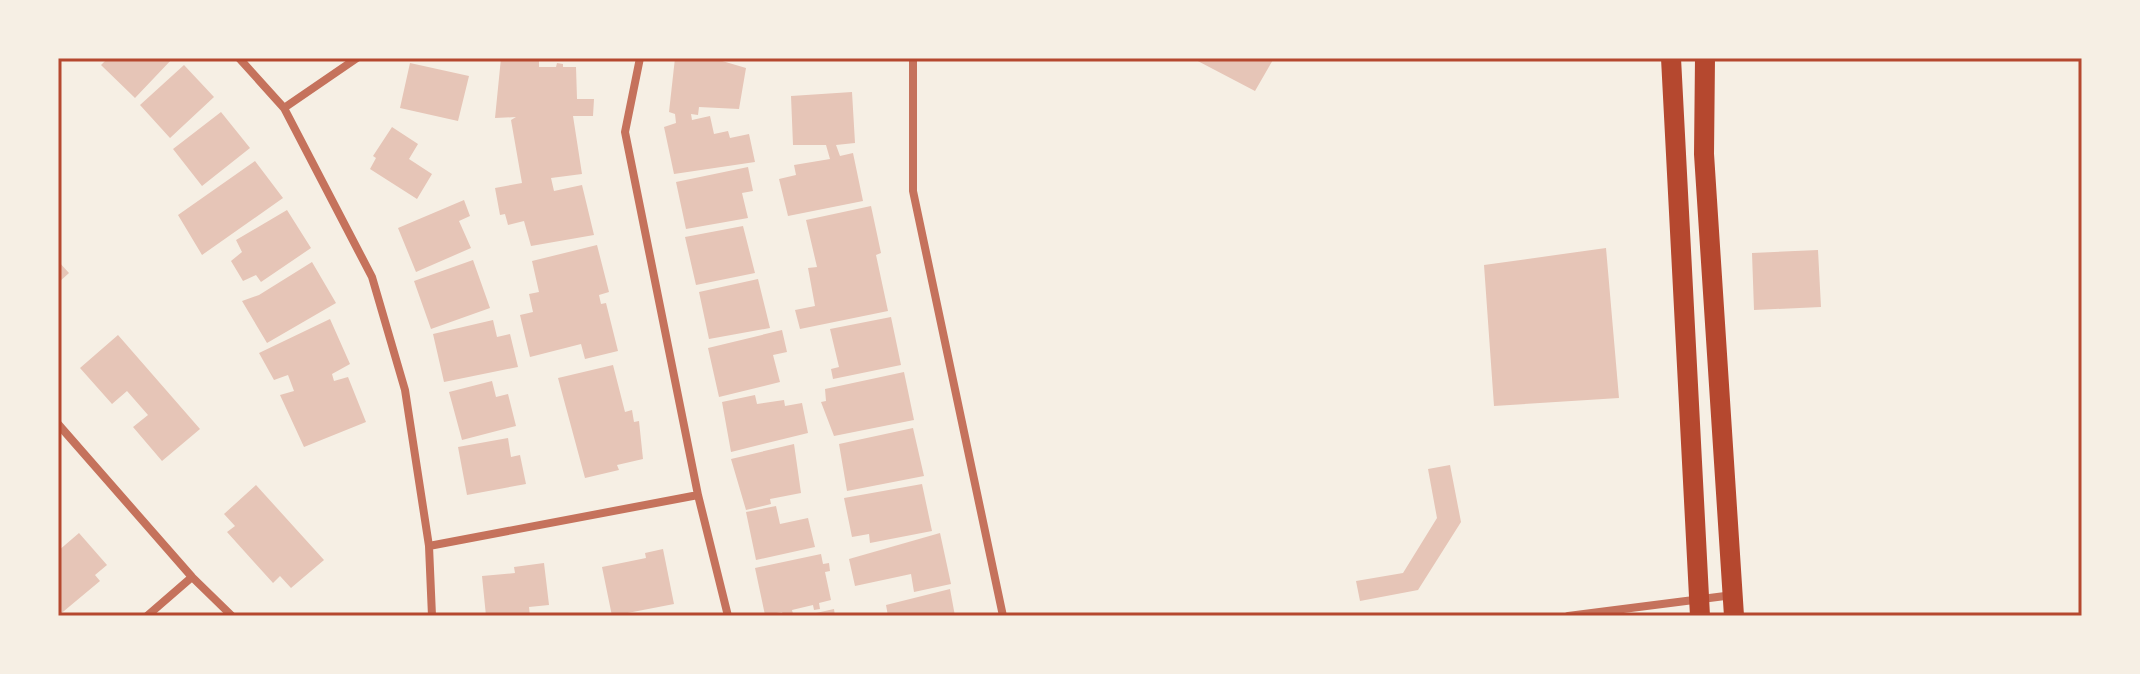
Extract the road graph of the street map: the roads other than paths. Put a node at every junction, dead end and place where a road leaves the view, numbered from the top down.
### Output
1 (239, 58) edge
2 (357, 58) edge
3 (640, 58) edge
4 (913, 58) edge
5 (1671, 58) edge
6 (1705, 58) edge
7 (284, 108) junction
8 (58, 424) edge
9 (698, 495) junction
10 (429, 546) junction
11 (192, 577) junction
12 (1734, 606) edge
13 (1699, 608) edge
14 (147, 616) edge
15 (232, 616) edge
16 (432, 616) edge
17 (728, 616) edge
18 (1003, 616) edge
19 (1568, 616) edge

1 - 7 street
2 - 7 street
3 - 9 street
4 - 18 street
5 - 13 main road
6 - 12 main road
7 - 10 street
8 - 11 street
9 - 10 street
9 - 17 street
10 - 16 street
11 - 14 street
11 - 15 street
12 - 13 street
13 - 19 street

